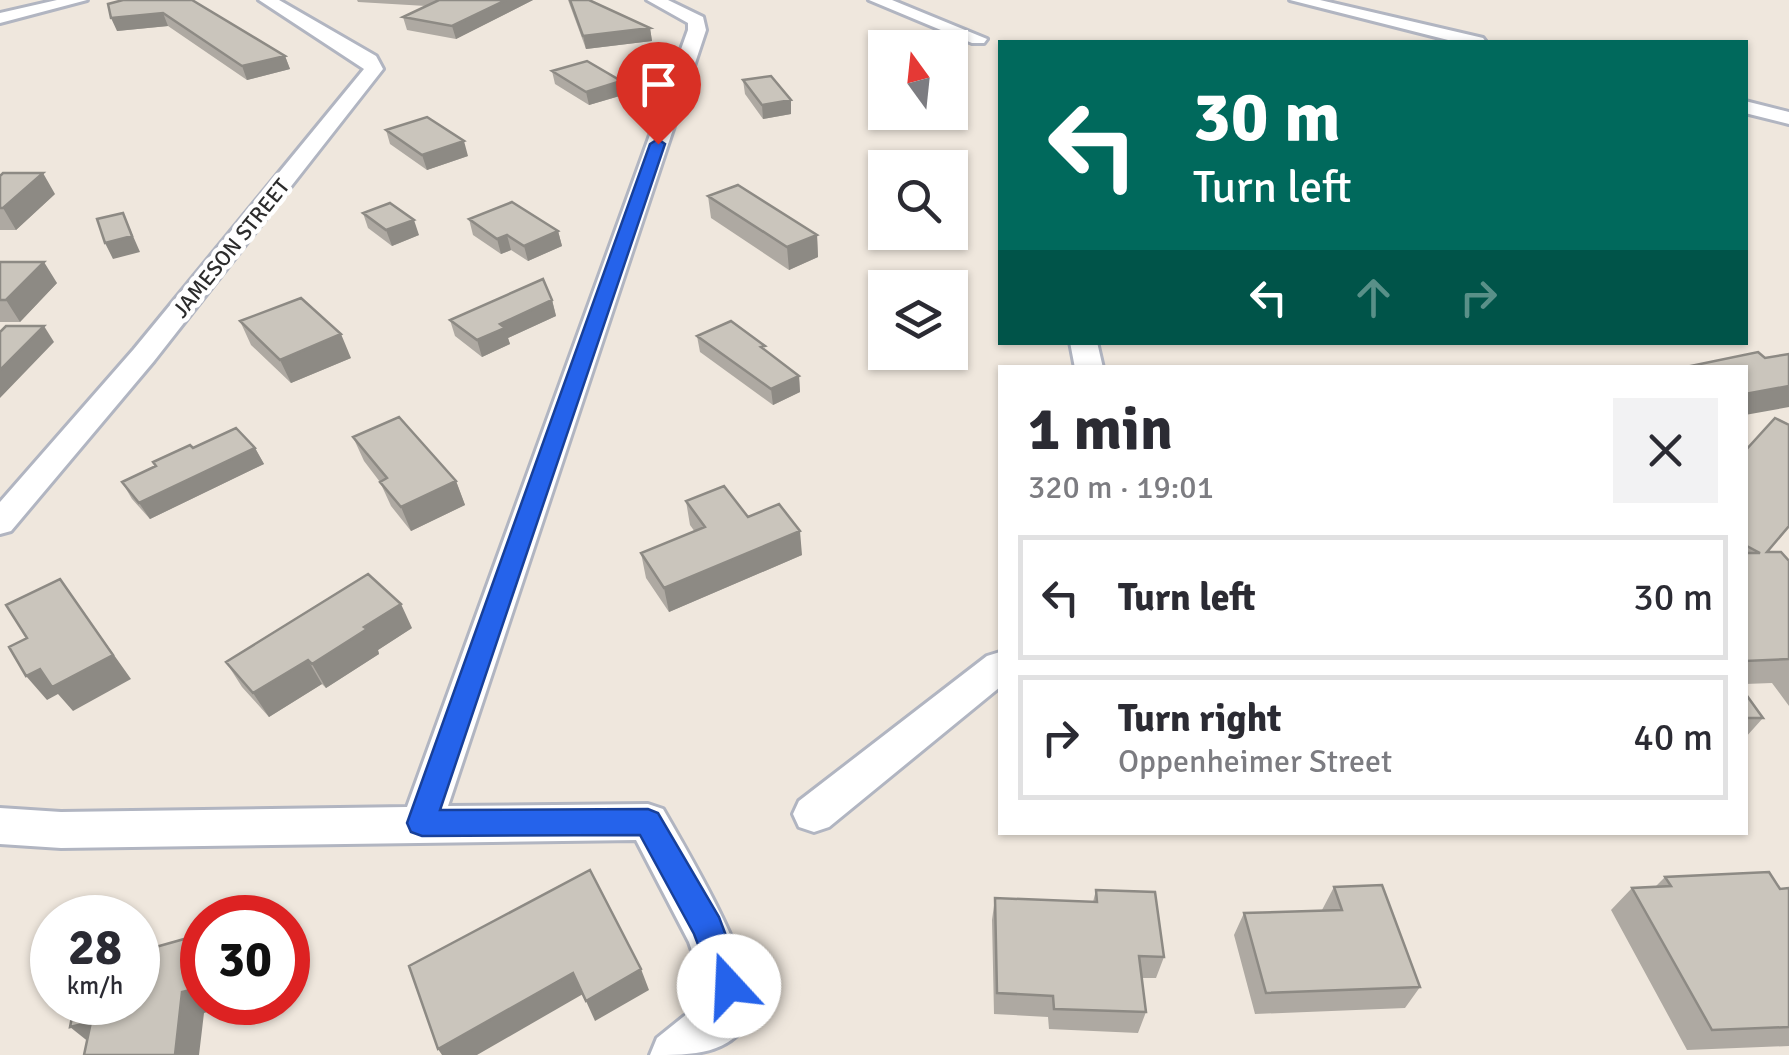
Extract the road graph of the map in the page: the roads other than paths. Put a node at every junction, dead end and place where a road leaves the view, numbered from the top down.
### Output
1 (78, 0) edge
2 (267, 0) edge
3 (655, 0) edge
4 (877, 0) edge
5 (1298, 0) edge
6 (0, 18) edge
7 (978, 39) dead end
8 (1469, 40) edge
9 (1748, 108) edge
10 (1789, 118) edge
11 (0, 523) edge
12 (998, 668) edge
13 (814, 814) dead end
14 (422, 823) junction
15 (0, 826) edge
16 (674, 1055) edge

1 - 6 street
2 - 11 street, JAMESON STREET
3 - 14 street
4 - 7 street
5 - 8 street
9 - 10 street
12 - 13 street
14 - 15 street
14 - 16 street

